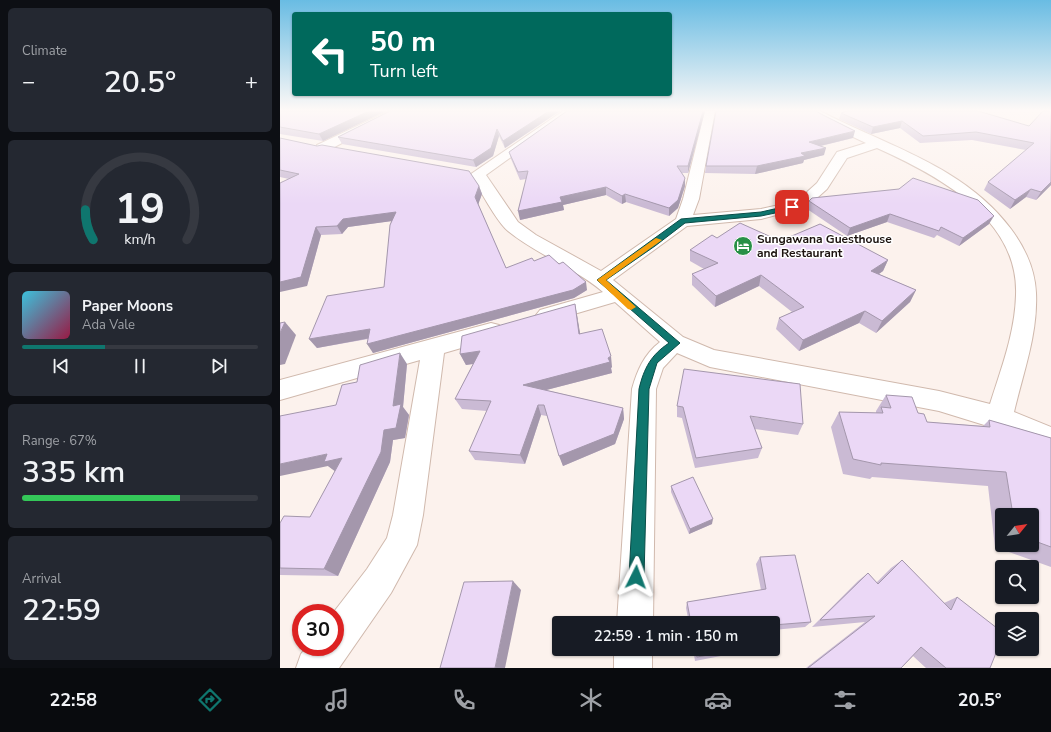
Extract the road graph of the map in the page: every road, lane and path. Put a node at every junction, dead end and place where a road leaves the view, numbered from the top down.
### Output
1 (334, 142) edge
2 (520, 142) edge
3 (703, 142) edge
4 (878, 143) joint
5 (308, 145) edge
6 (322, 148) junction
7 (345, 152) edge
8 (683, 221) junction
9 (601, 280) junction
10 (617, 295) junction
11 (675, 343) junction
12 (433, 348) junction
13 (280, 390) edge
14 (999, 418) junction
15 (1051, 439) edge
16 (635, 616) edge
17 (344, 628) edge
18 (324, 656) edge
19 (634, 656) edge
20 (315, 668) edge
21 (633, 668) edge

1 - 6 street
2 - 9 street
3 - 8 street
4 - 8 street
4 - 14 street
5 - 6 street
6 - 7 street
8 - 9 street
9 - 10 street
10 - 11 street
10 - 12 street
11 - 14 street
11 - 16 street
12 - 13 street
12 - 17 street
14 - 15 street
18 - 20 street
19 - 21 street

